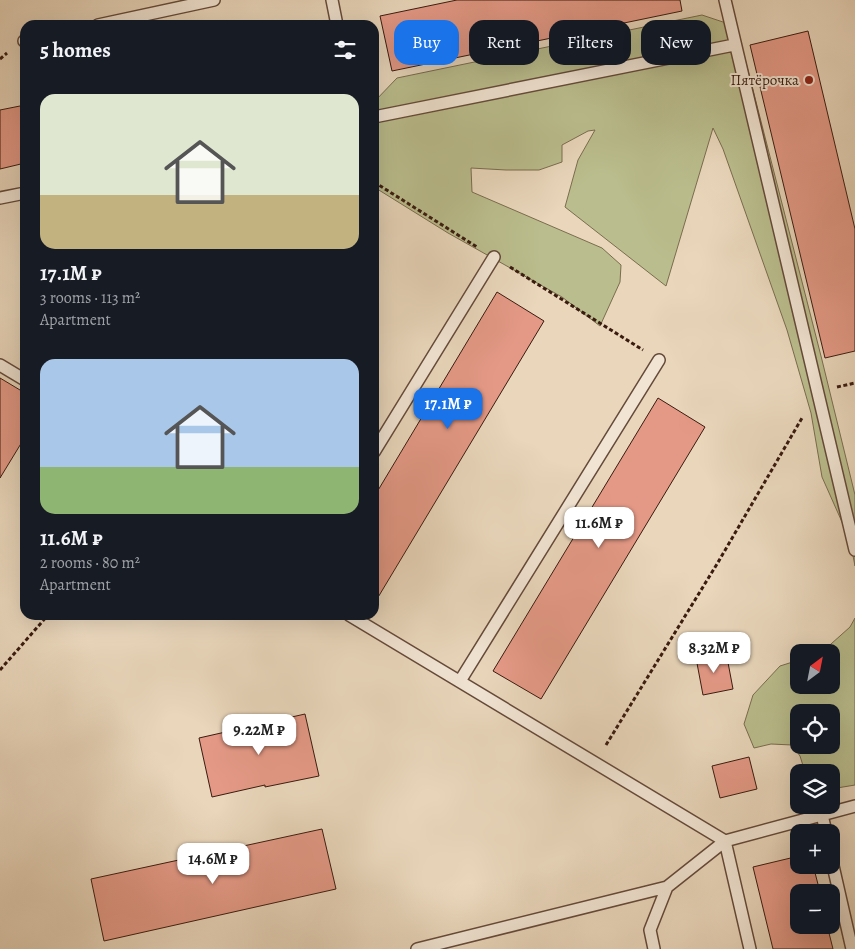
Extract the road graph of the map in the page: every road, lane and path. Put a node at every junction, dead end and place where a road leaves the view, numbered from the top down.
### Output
1 (214, 0) edge
2 (332, 0) edge
3 (725, 0) edge
4 (121, 20) edge
5 (336, 20) edge
6 (734, 45) junction
7 (379, 116) edge
8 (379, 185) edge
9 (20, 194) edge
10 (0, 198) edge
11 (494, 256) junction
12 (659, 360) joint
13 (0, 365) edge
14 (20, 377) edge
15 (855, 383) edge
16 (817, 392) junction
17 (379, 444) edge
18 (855, 550) edge
19 (44, 620) edge
20 (357, 620) edge
21 (0, 670) edge
22 (460, 681) junction
23 (595, 763) junction
24 (855, 806) edge
25 (822, 815) junction
26 (824, 824) edge
27 (725, 841) junction
28 (835, 874) edge
29 (667, 888) junction
30 (417, 949) edge
31 (654, 949) edge
32 (750, 949) edge
33 (852, 949) edge

1 - 4 lane
2 - 5 lane
3 - 6 lane
6 - 7 lane
6 - 16 lane
8 - 11 path
9 - 10 lane
11 - 12 path
11 - 17 lane
12 - 22 lane
13 - 14 lane
15 - 16 path
16 - 18 lane
16 - 23 path
19 - 21 path
20 - 22 lane
22 - 23 lane
23 - 27 lane
24 - 25 lane
25 - 26 lane
25 - 27 lane
27 - 29 lane
27 - 32 lane
28 - 33 lane
29 - 30 lane
29 - 31 lane

